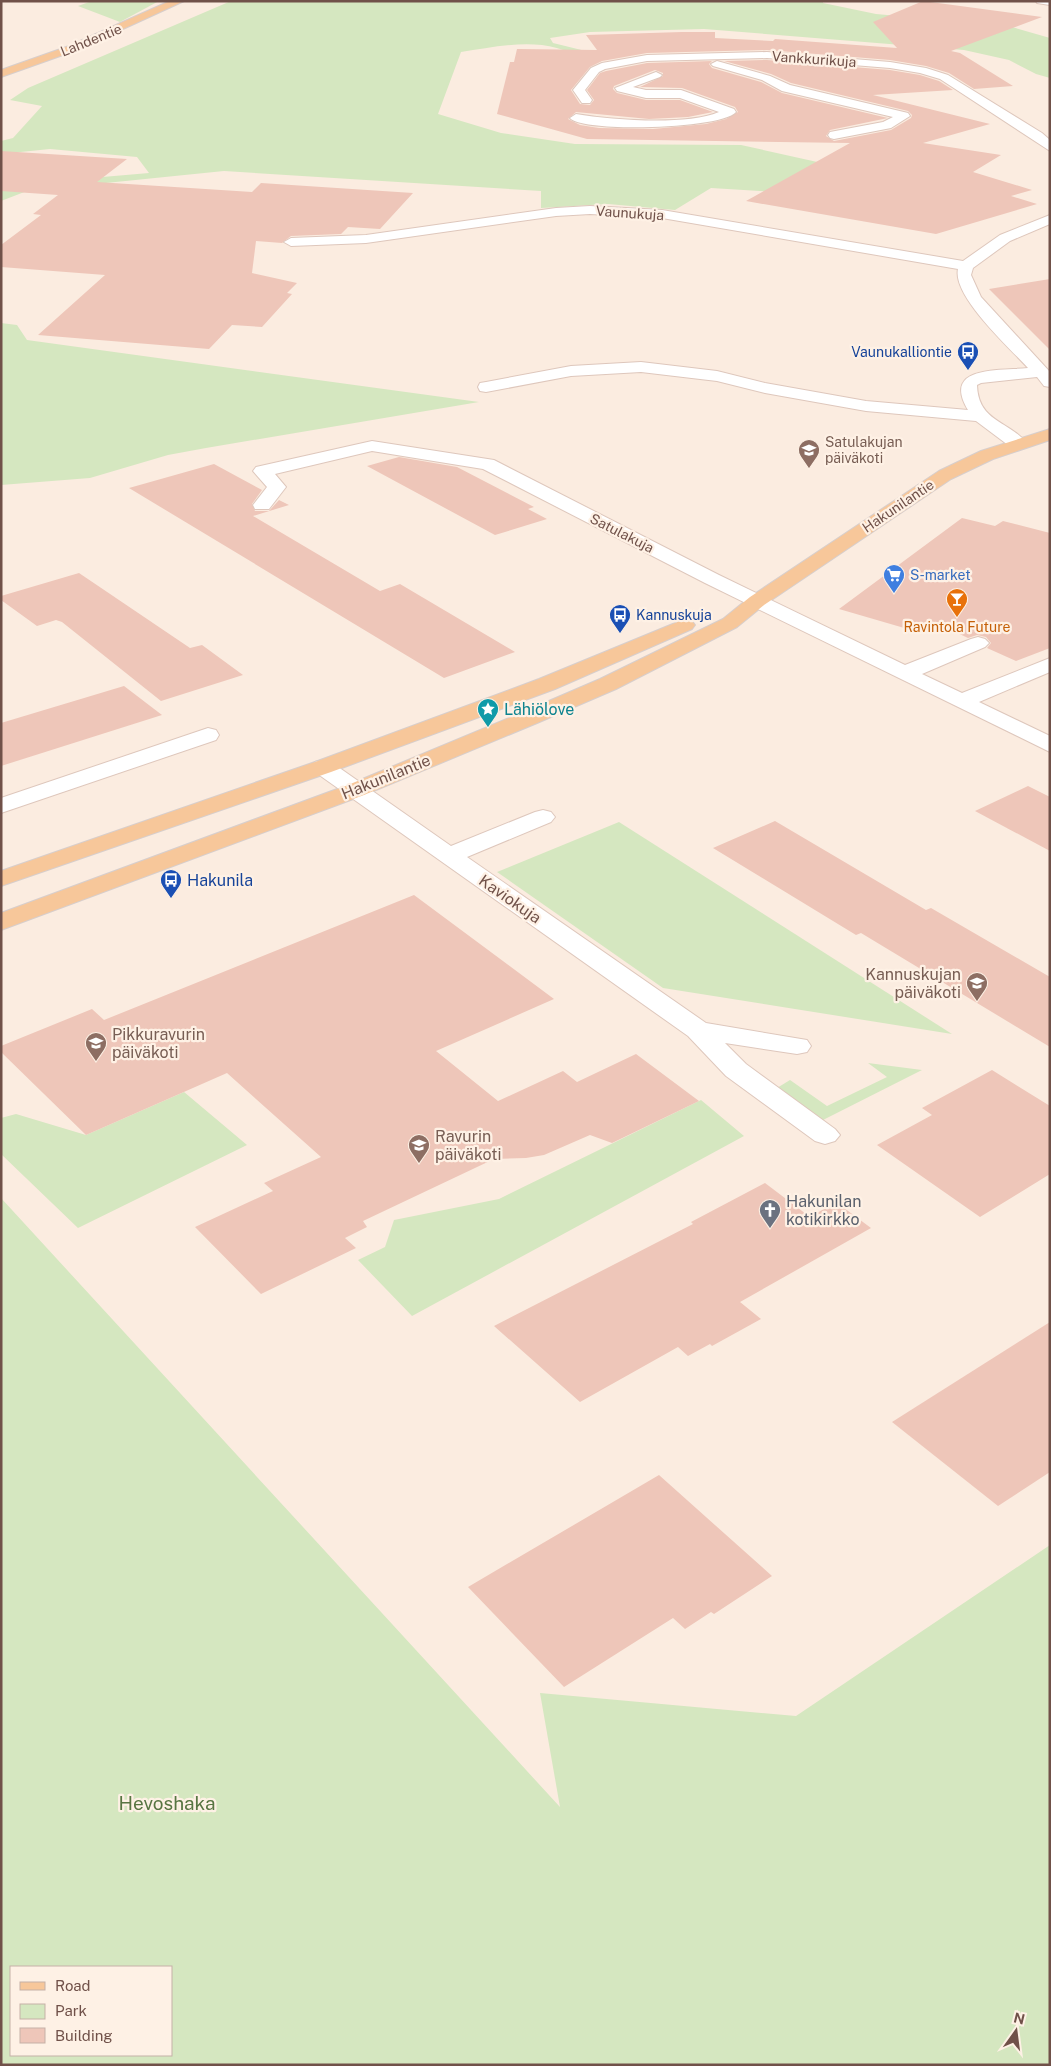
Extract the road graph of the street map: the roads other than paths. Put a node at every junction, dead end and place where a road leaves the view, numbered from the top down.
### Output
1 (179, 1) edge
2 (1041, 1) edge
3 (1050, 2) edge
4 (706, 55) junction
5 (1, 74) edge
6 (656, 75) dead end
7 (600, 106) dead end
8 (613, 109) dead end
9 (576, 118) dead end
10 (659, 121) junction
11 (834, 135) dead end
12 (1050, 147) edge
13 (1050, 219) edge
14 (291, 242) dead end
15 (966, 266) junction
16 (1044, 377) edge
17 (486, 387) dead end
18 (982, 416) junction
19 (1050, 434) edge
20 (1018, 444) junction
21 (262, 505) dead end
22 (757, 601) junction
23 (978, 643) dead end
24 (1050, 664) edge
25 (905, 672) junction
26 (962, 700) junction
27 (208, 735) dead end
28 (1050, 745) edge
29 (323, 767) junction
30 (356, 790) junction
31 (1, 806) edge
32 (543, 817) dead end
33 (449, 855) junction
34 (1, 879) edge
35 (1, 922) edge
36 (698, 1030) junction
37 (797, 1046) dead end
38 (825, 1135) dead end

1 - 5 main road, Lahdentie
2 - 3 street
4 - 7 street, Vankkurikuja
4 - 11 street
4 - 12 street, Vankkurikuja
6 - 10 street
8 - 10 street
9 - 10 street
13 - 15 street
14 - 15 street, Vaunukuja
15 - 16 street
16 - 18 street
17 - 18 street
18 - 20 street
19 - 20 main road, Hakunilantie
20 - 22 main road, Hakunilantie
21 - 22 street, Satulakuja
22 - 25 street
22 - 29 main road, Hakunilantie
22 - 30 main road, Hakunilantie
23 - 25 street
24 - 26 street
25 - 26 street
26 - 28 street
27 - 31 street
29 - 30 street, Kaviokuja
29 - 34 main road, Hakunilantie
30 - 33 street, Kaviokuja
30 - 35 main road, Hakunilantie
32 - 33 street
33 - 36 street, Kaviokuja
36 - 37 street, Kaviokuja
36 - 38 street, Kaviokuja

